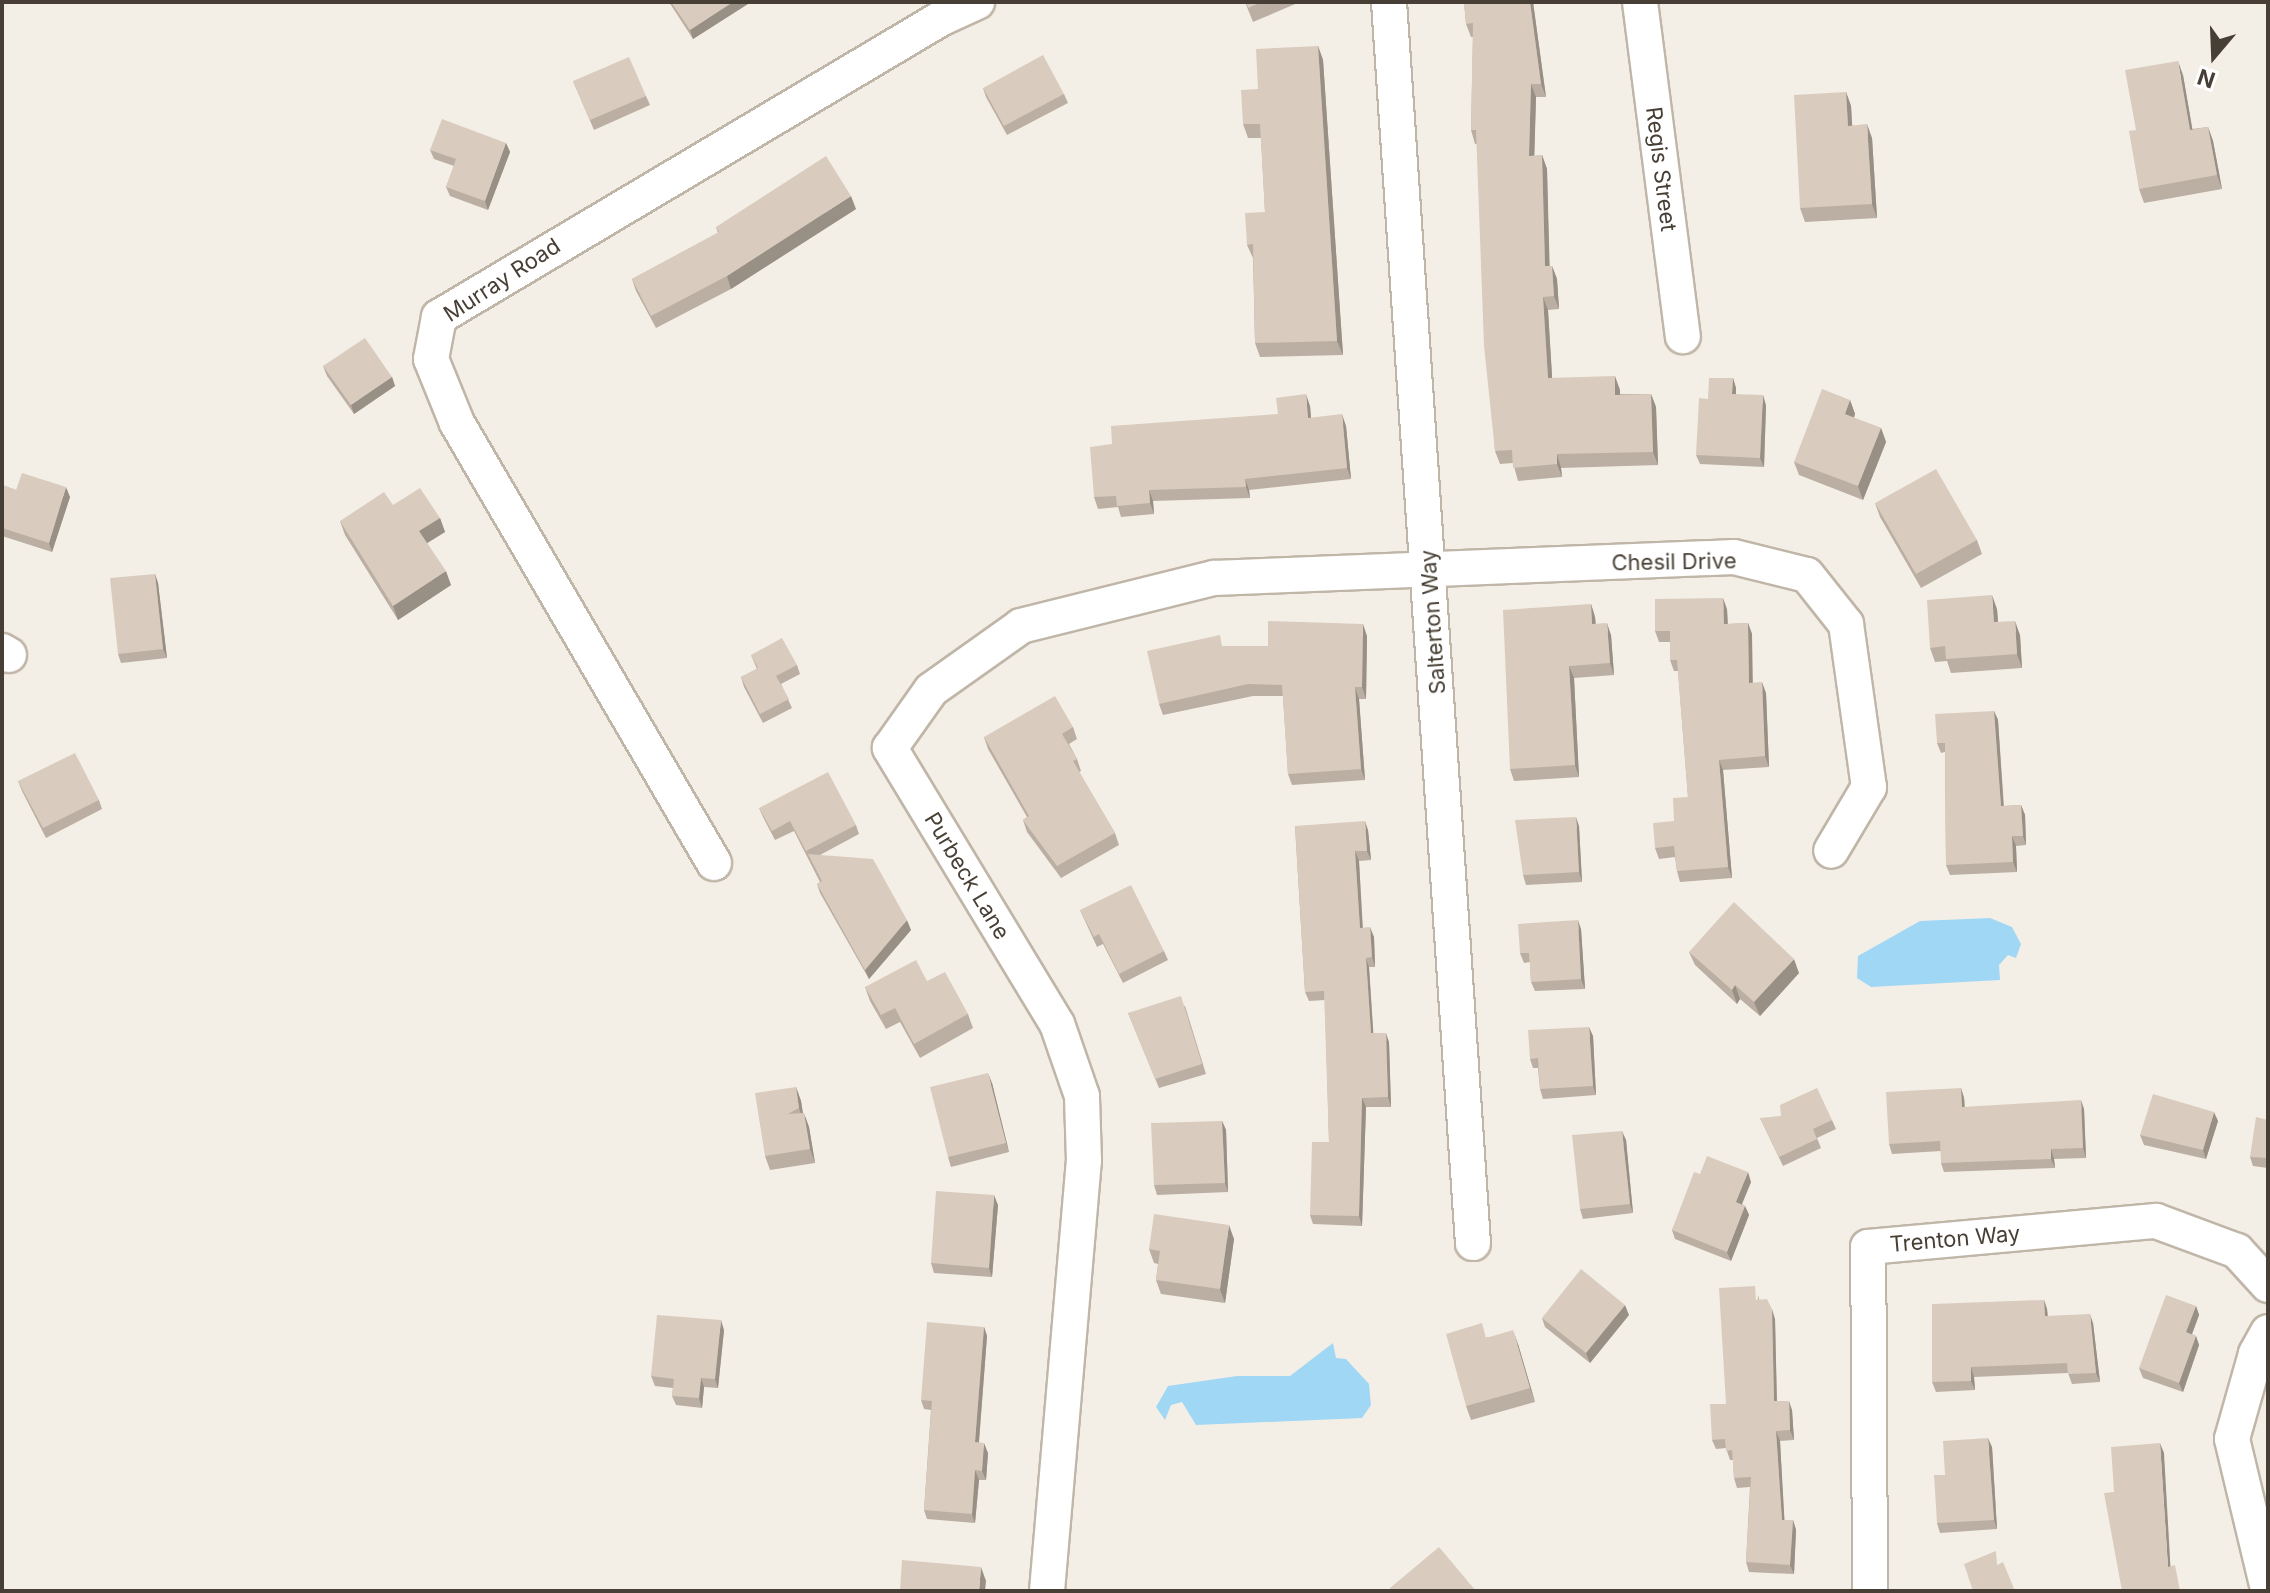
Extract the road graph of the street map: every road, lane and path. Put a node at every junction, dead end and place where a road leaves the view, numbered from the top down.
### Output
1 (977, 2) edge
2 (1389, 2) edge
3 (1640, 2) edge
4 (1683, 336) dead end
5 (1430, 572) junction
6 (1831, 851) dead end
7 (714, 863) dead end
8 (1473, 1243) dead end
9 (2268, 1285) edge
10 (2268, 1332) edge
11 (2268, 1589) edge
12 (1047, 1591) edge
13 (1870, 1591) edge

1 - 7 street, Murray Road
2 - 5 street, Salterton Way
3 - 4 street, Regis Street
5 - 6 street, Chesil Drive
5 - 8 street, Salterton Way
5 - 12 street, Purbeck Lane
9 - 13 street, Trenton Way
10 - 11 street

